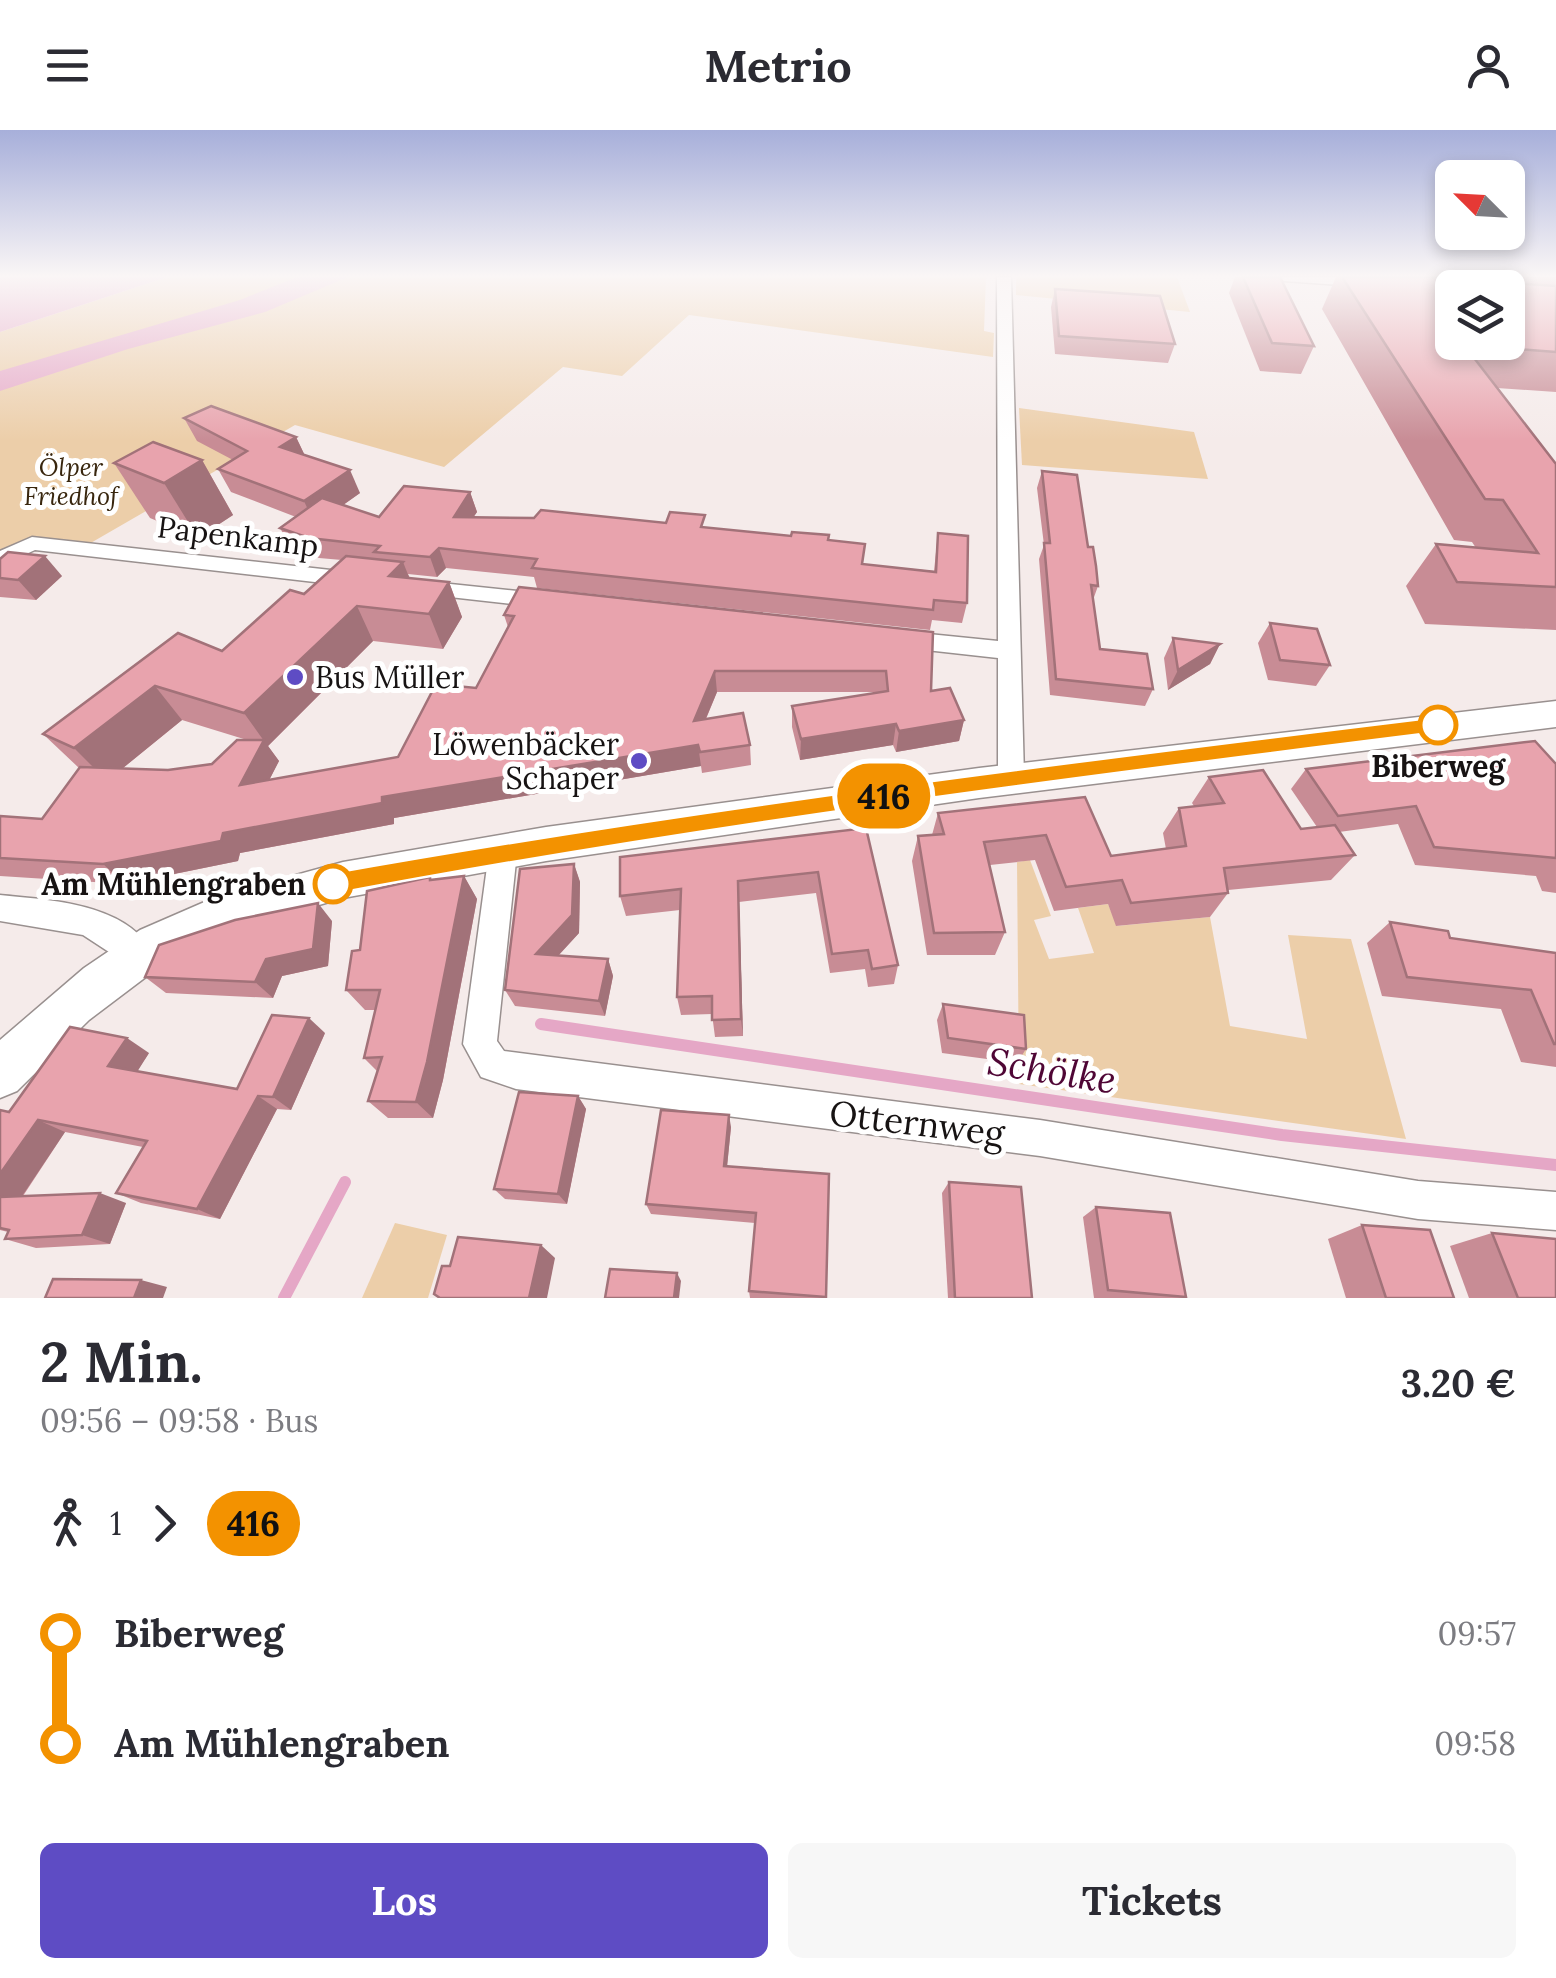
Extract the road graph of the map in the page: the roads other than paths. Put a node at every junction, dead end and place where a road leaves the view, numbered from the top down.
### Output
1 (1005, 332) edge
2 (0, 559) edge
3 (567, 604) edge
4 (875, 637) edge
5 (1009, 651) junction
6 (1556, 714) edge
7 (1011, 777) junction
8 (502, 852) junction
9 (0, 908) edge
10 (138, 956) junction
11 (0, 1074) edge
12 (1556, 1211) edge

1 - 5 street
2 - 3 street, Papenkamp
4 - 5 street
5 - 7 street
6 - 7 main road
7 - 8 main road
8 - 10 main road
8 - 12 street, Otternweg
9 - 10 street
10 - 11 main road

